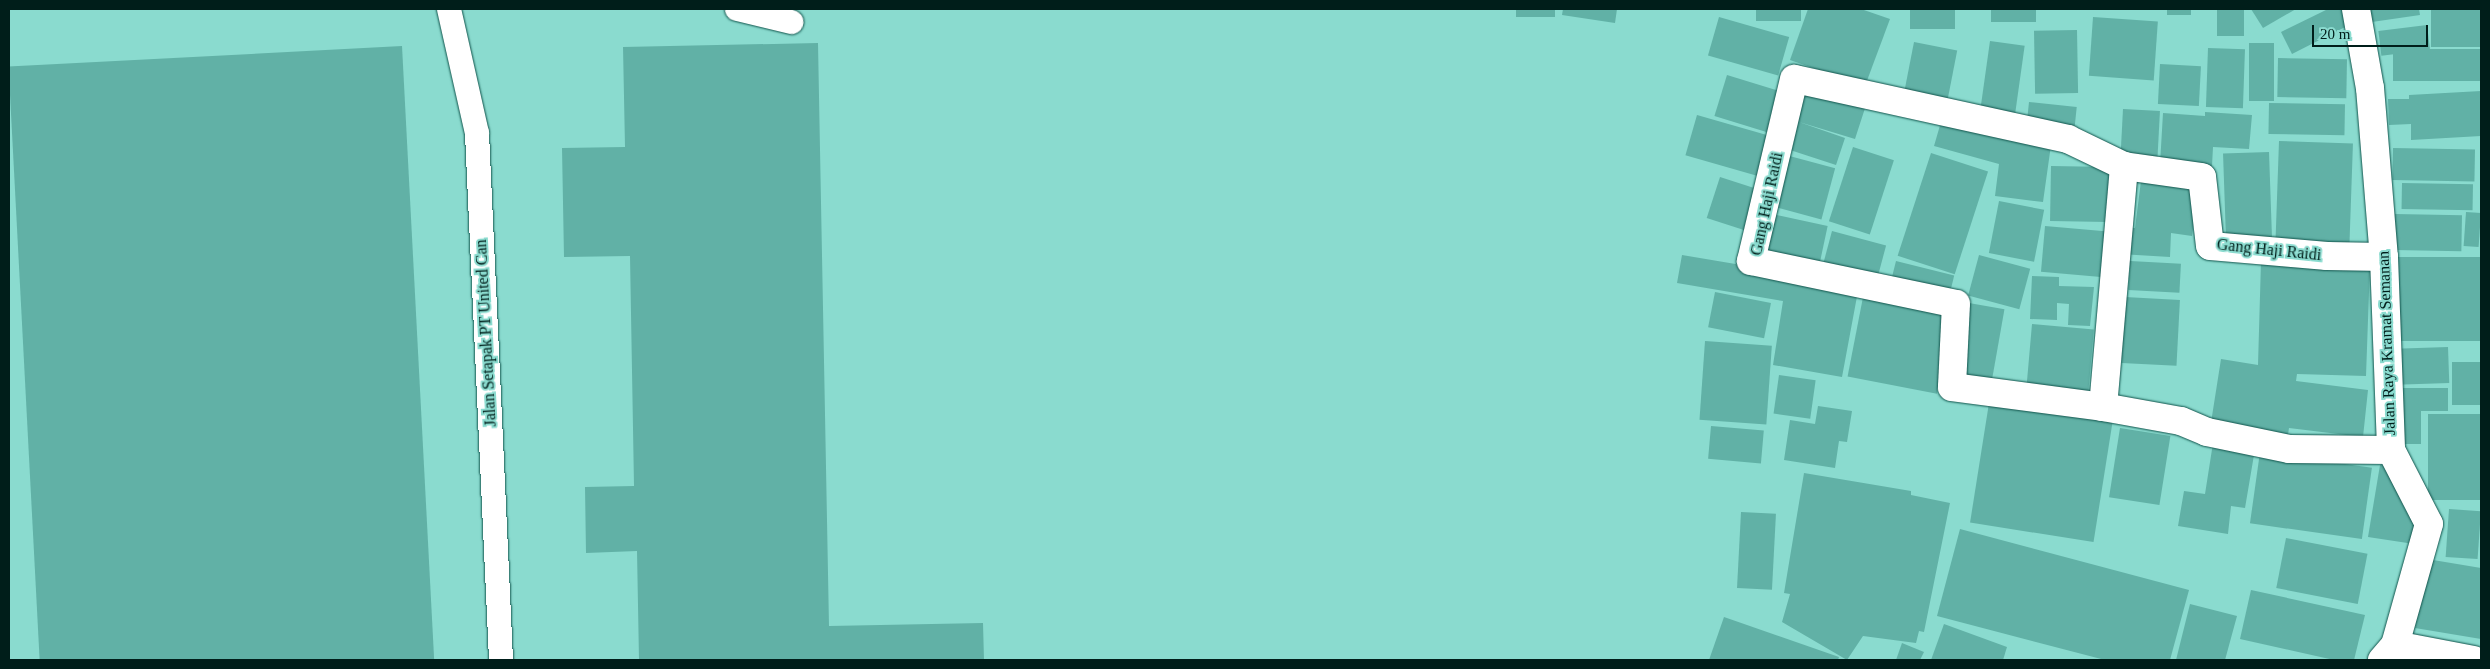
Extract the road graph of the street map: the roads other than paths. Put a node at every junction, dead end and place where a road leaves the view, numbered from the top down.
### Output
1 (449, 9) edge
2 (737, 9) edge
3 (2356, 9) edge
4 (792, 22) dead end
5 (2124, 166) junction
6 (2384, 257) junction
7 (2103, 407) junction
8 (2391, 450) junction
9 (2389, 653) edge
10 (501, 660) edge
11 (2474, 660) edge

1 - 10 lane, Jalan Setapak PT United Can
2 - 4 lane
3 - 6 street, Jalan Raya Kramat Semanan
5 - 6 street, Gang Haji Raidi
5 - 7 street
5 - 7 street, Gang Haji Raidi
6 - 8 street, Jalan Raya Kramat Semanan
7 - 8 street, Gang Haji Raidi
8 - 9 street, Jalan Raya Kramat Semanan
9 - 11 street

